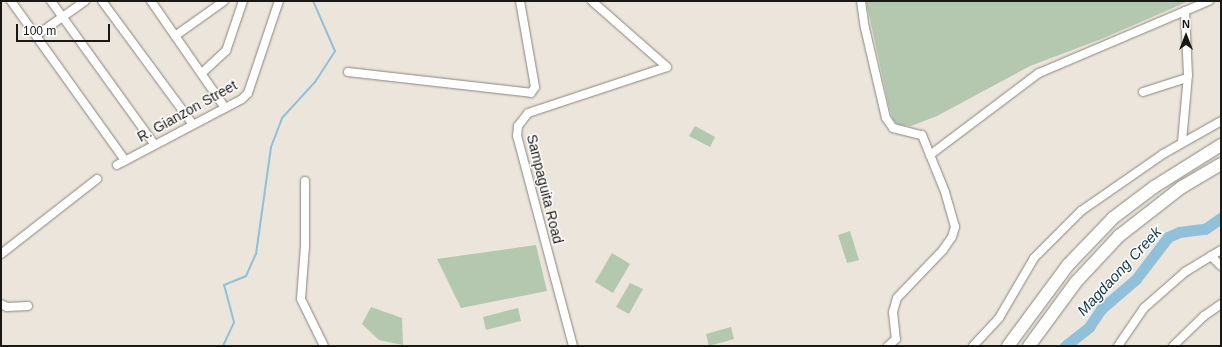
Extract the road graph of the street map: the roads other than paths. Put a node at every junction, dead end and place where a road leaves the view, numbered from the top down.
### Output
1 (11, 1) edge
2 (51, 1) edge
3 (85, 1) edge
4 (102, 1) edge
5 (224, 1) edge
6 (243, 1) edge
7 (280, 1) edge
8 (520, 1) edge
9 (592, 1) edge
10 (861, 1) edge
11 (1209, 1) edge
12 (154, 2) edge
13 (1185, 11) junction
14 (62, 17) junction
15 (37, 35) junction
16 (175, 36) junction
17 (348, 72) dead end
18 (202, 73) junction
19 (1187, 78) junction
20 (1143, 92) dead end
21 (225, 108) junction
22 (1221, 121) edge
23 (192, 123) junction
24 (1182, 142) junction
25 (154, 144) junction
26 (1221, 145) edge
27 (930, 155) junction
28 (125, 160) junction
29 (1221, 164) edge
30 (117, 165) dead end
31 (97, 179) dead end
32 (305, 181) dead end
33 (1221, 250) edge
34 (1, 254) edge
35 (1211, 256) junction
36 (1221, 266) edge
37 (1, 304) edge
38 (1221, 304) edge
39 (28, 306) dead end
40 (324, 346) edge
41 (573, 346) edge
42 (888, 346) edge
43 (973, 346) edge
44 (1008, 346) edge
45 (1028, 346) edge
46 (1118, 346) edge
47 (1174, 346) edge

1 - 15 street
2 - 14 street
3 - 14 street
4 - 23 street
5 - 16 street
6 - 18 street
7 - 21 street, R. Gianzon Street
8 - 17 street
9 - 41 street, Sampaguita Road
10 - 27 street
11 - 13 street
12 - 16 street
13 - 19 street
13 - 27 street
14 - 15 street
14 - 25 street
15 - 28 street
16 - 18 street
18 - 21 street
19 - 20 street
19 - 24 street
21 - 23 street, R. Gianzon Street
22 - 24 street
23 - 25 street, R. Gianzon Street
24 - 43 street
25 - 28 street, R. Gianzon Street
26 - 44 highway
27 - 42 street
28 - 30 street, R. Gianzon Street
29 - 45 highway
31 - 34 street
32 - 40 street
33 - 35 street
35 - 36 street
35 - 46 street
37 - 39 street
38 - 47 street

